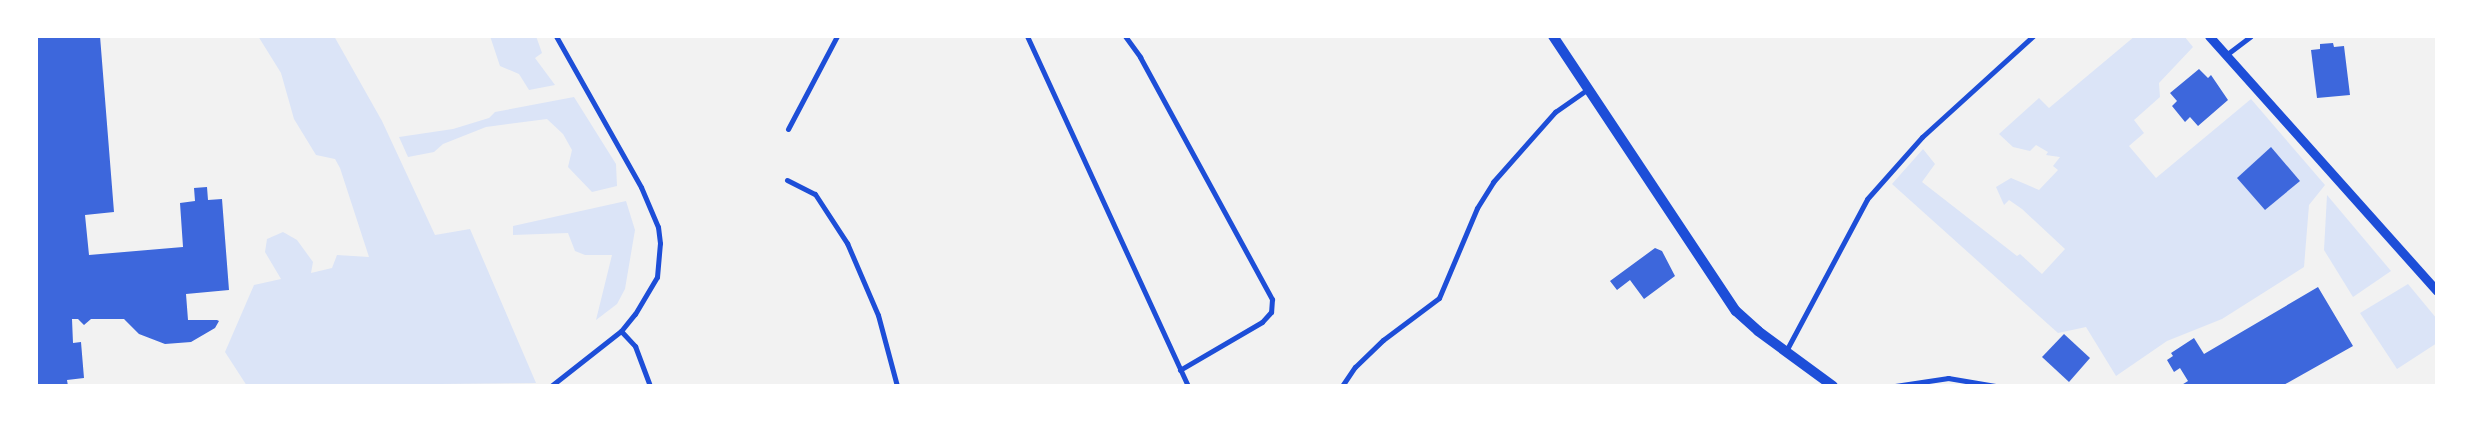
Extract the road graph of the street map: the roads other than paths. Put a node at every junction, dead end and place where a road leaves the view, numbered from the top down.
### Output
1 (556, 36) edge
2 (837, 36) edge
3 (1027, 36) edge
4 (1125, 36) edge
5 (1553, 36) edge
6 (2033, 36) edge
7 (2209, 36) edge
8 (2251, 36) edge
9 (2226, 55) junction
10 (1586, 90) junction
11 (788, 129) dead end
12 (787, 180) dead end
13 (2436, 289) edge
14 (621, 330) junction
15 (1786, 351) junction
16 (1180, 370) junction
17 (551, 386) edge
18 (650, 386) edge
19 (897, 386) edge
20 (1188, 386) edge
21 (1342, 386) edge
22 (1833, 386) edge
23 (1895, 386) edge
24 (1995, 386) edge

1 - 14 street
2 - 11 street
3 - 16 street
4 - 16 street
5 - 10 main road
6 - 15 street
7 - 9 street
8 - 9 street
9 - 13 street
10 - 15 main road
10 - 21 street
12 - 19 street
14 - 17 street
14 - 18 street
15 - 22 main road
16 - 20 street
23 - 24 street

